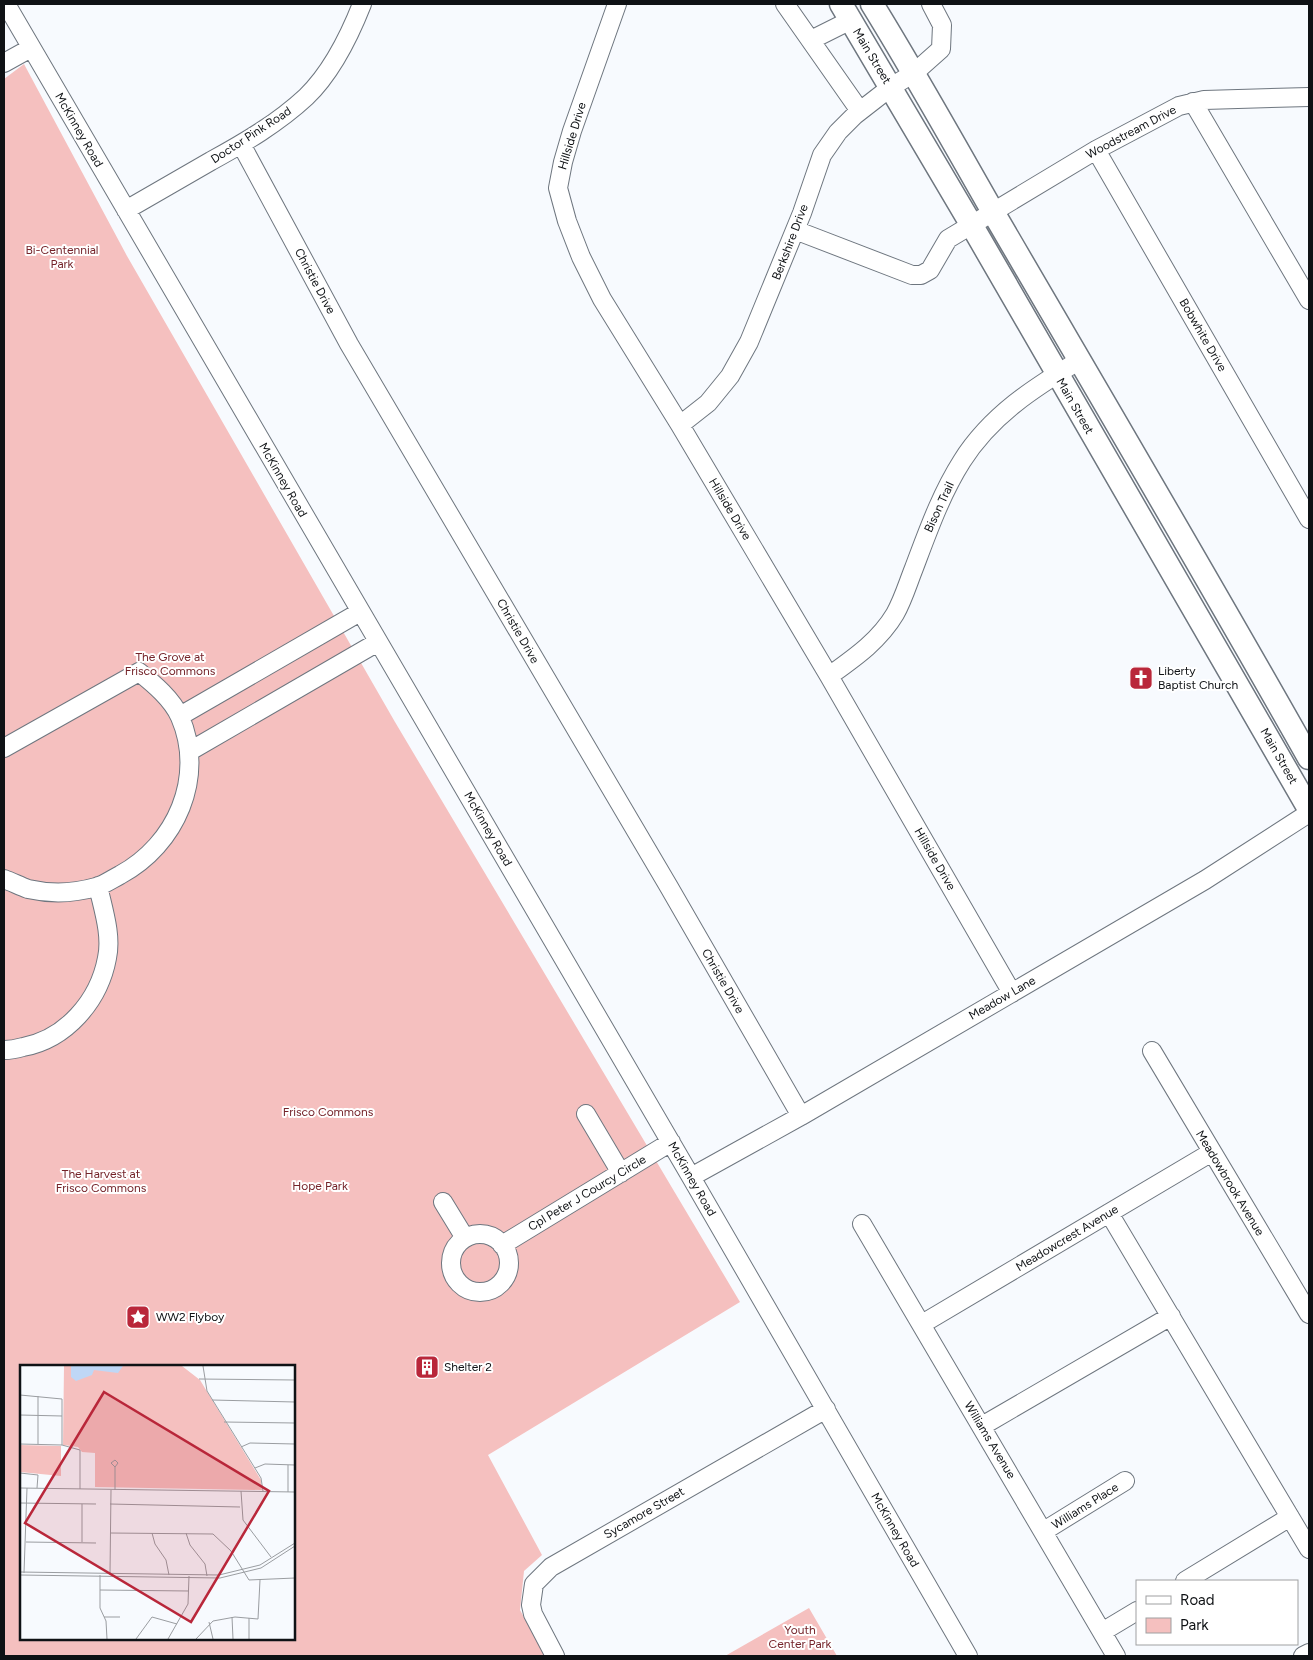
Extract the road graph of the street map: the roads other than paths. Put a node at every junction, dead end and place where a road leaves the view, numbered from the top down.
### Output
1 (6, 4) edge
2 (362, 4) edge
3 (617, 4) edge
4 (785, 4) edge
5 (872, 4) edge
6 (931, 4) edge
7 (846, 12) edge
8 (811, 40) junction
9 (31, 48) junction
10 (4, 63) edge
11 (914, 73) junction
12 (891, 87) junction
13 (1309, 98) edge
14 (1193, 102) junction
15 (860, 111) junction
16 (241, 144) junction
17 (1096, 150) junction
18 (126, 210) junction
19 (993, 211) junction
20 (971, 224) junction
21 (795, 230) junction
22 (1309, 300) edge
23 (1080, 360) junction
24 (1056, 374) junction
25 (680, 425) junction
26 (1309, 519) edge
27 (1207, 577) junction
28 (1183, 592) junction
29 (360, 612) junction
30 (378, 642) junction
31 (829, 676) junction
32 (180, 716) junction
33 (4, 748) edge
34 (190, 751) junction
35 (1309, 758) edge
36 (1309, 809) edge
37 (1309, 813) edge
38 (4, 878) edge
39 (98, 886) junction
40 (1012, 993) junction
41 (4, 1050) edge
42 (1152, 1051) dead end
43 (586, 1114) dead end
44 (801, 1116) junction
45 (671, 1142) junction
46 (1212, 1152) junction
47 (621, 1173) junction
48 (691, 1177) junction
49 (443, 1202) dead end
50 (1109, 1213) junction
51 (862, 1224) dead end
52 (465, 1238) junction
53 (502, 1245) junction
54 (1309, 1314) edge
55 (1171, 1316) junction
56 (922, 1324) junction
57 (826, 1409) junction
58 (982, 1426) junction
59 (1126, 1481) dead end
60 (1290, 1517) junction
61 (1044, 1531) junction
62 (1309, 1549) edge
63 (1187, 1580) edge
64 (1136, 1611) edge
65 (1102, 1632) junction
66 (1309, 1653) edge
67 (555, 1656) edge
68 (968, 1656) edge
69 (1116, 1656) edge
70 (1303, 1656) edge

1 - 9 street, McKinney Road
2 - 16 street, Doctor Pink Road
3 - 25 street, Hillside Drive
4 - 8 street
5 - 11 main road, Main Street
6 - 11 street, Berkshire Drive
7 - 8 street
7 - 12 main road, Main Street
8 - 15 street
9 - 10 street
9 - 18 street, McKinney Road
11 - 12 street, Berkshire Drive
11 - 19 main road, Main Street
12 - 15 street, Berkshire Drive
12 - 20 main road, Main Street
13 - 14 street, Woodstream Drive
14 - 17 street, Woodstream Drive
14 - 22 street
15 - 21 street, Berkshire Drive
16 - 18 street, Doctor Pink Road
16 - 44 street, Christie Drive
17 - 19 street, Woodstream Drive
17 - 26 street, Bobwhite Drive
18 - 29 street, McKinney Road
19 - 20 street, Woodstream Drive
19 - 23 main road, Main Street
20 - 21 street, Woodstream Drive
20 - 24 main road, Main Street
21 - 25 street, Berkshire Drive
23 - 24 street, Bison Trail
23 - 27 main road, Main Street
24 - 28 main road, Main Street
24 - 31 street, Bison Trail
25 - 31 street, Hillside Drive
27 - 28 main road
27 - 35 main road, Main Street
28 - 36 main road, Main Street
29 - 30 street, McKinney Road
29 - 32 street
30 - 34 street
30 - 45 street, McKinney Road
31 - 40 street, Hillside Drive
32 - 33 street
32 - 34 street
34 - 39 street
37 - 40 street, Meadow Lane
38 - 39 street
39 - 41 street
40 - 44 street, Meadow Lane
42 - 46 street, Meadowbrook Avenue
43 - 47 street
44 - 48 street, Meadow Lane
45 - 47 street, Cpl Peter J Courcy Circle
45 - 48 street, McKinney Road
46 - 50 street, Meadowcrest Avenue
46 - 54 street, Meadowbrook Avenue
47 - 53 street, Cpl Peter J Courcy Circle
48 - 57 street, McKinney Road
49 - 52 street
50 - 55 street
50 - 56 street, Meadowcrest Avenue
51 - 56 street, Williams Avenue
52 - 53 street
52 - 53 street
55 - 58 street
55 - 60 street
56 - 58 street, Williams Avenue
57 - 67 street, Sycamore Street
57 - 68 street, McKinney Road
58 - 61 street, Williams Avenue
59 - 61 street, Williams Place
60 - 62 street
60 - 63 street
61 - 65 street, Williams Avenue
64 - 65 street
65 - 69 street, Williams Avenue
66 - 70 street

